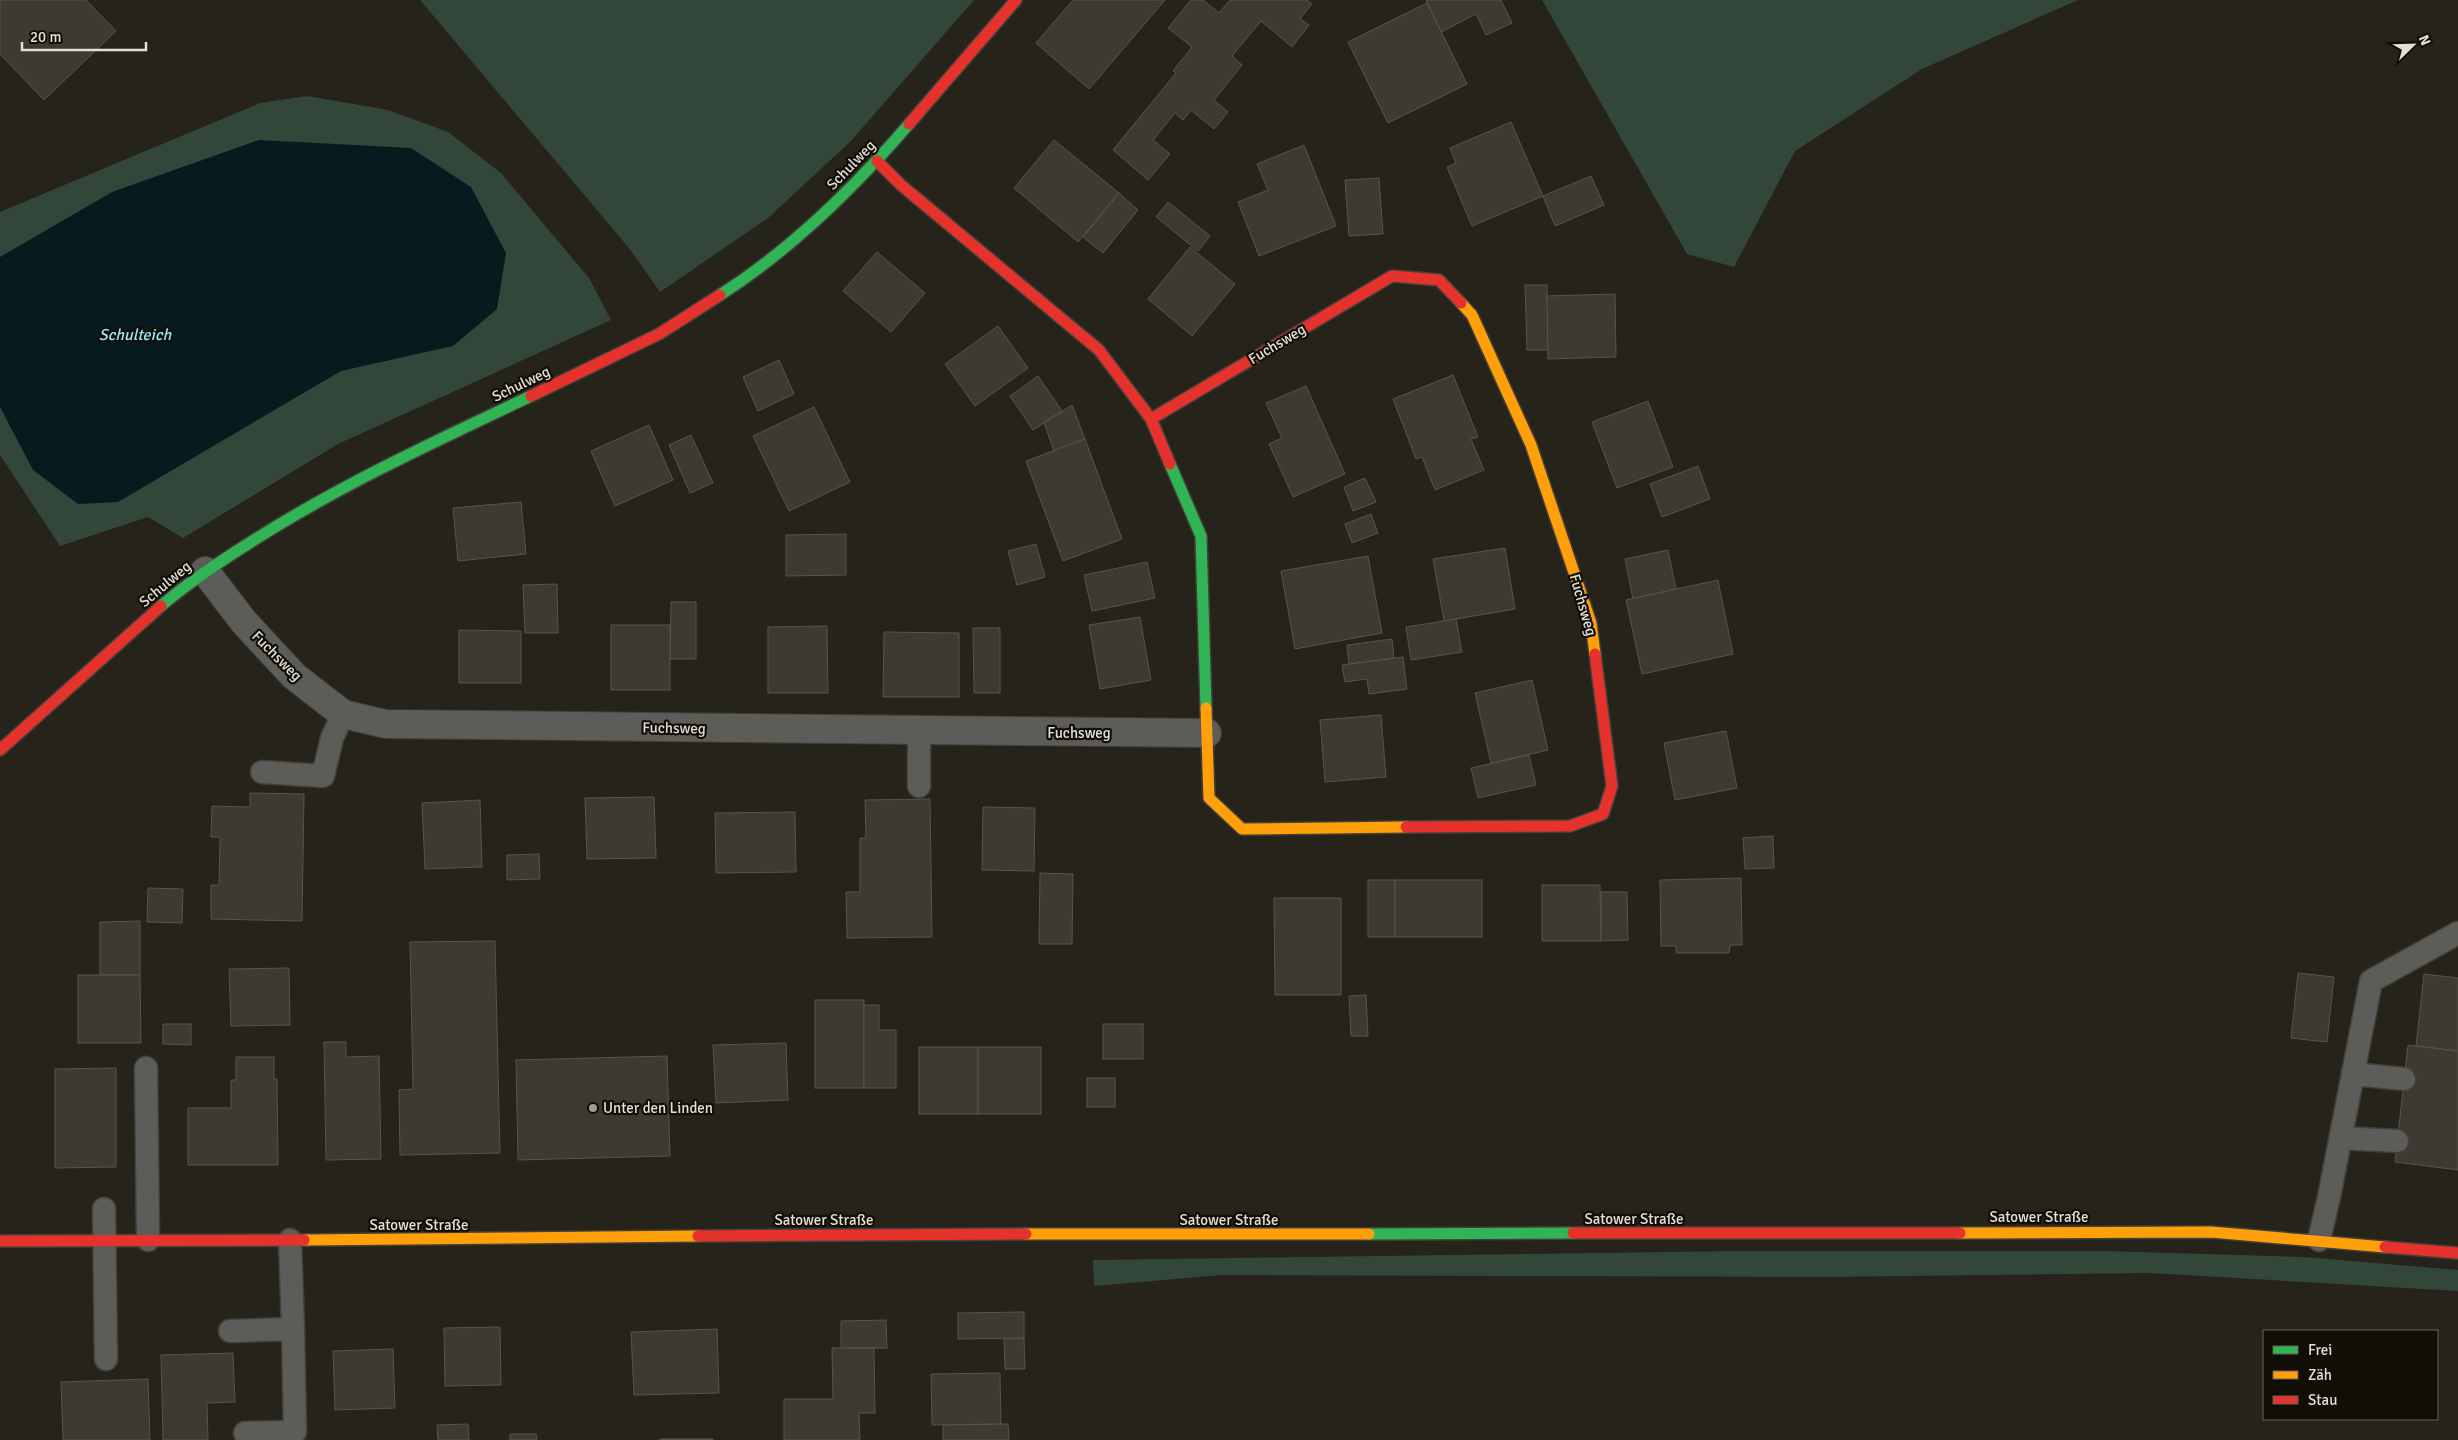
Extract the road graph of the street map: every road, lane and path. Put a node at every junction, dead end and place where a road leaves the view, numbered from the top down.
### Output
1 (1016, 0) edge
2 (877, 161) junction
3 (1151, 419) junction
4 (204, 571) junction
5 (343, 714) junction
6 (919, 732) junction
7 (1206, 733) junction
8 (0, 750) edge
9 (262, 772) dead end
10 (919, 786) dead end
11 (2458, 933) edge
12 (146, 1068) dead end
13 (2353, 1074) junction
14 (2404, 1080) dead end
15 (2341, 1138) junction
16 (2397, 1141) dead end
17 (104, 1209) dead end
18 (104, 1240) junction
19 (148, 1240) junction
20 (290, 1240) junction
21 (2318, 1240) junction
22 (0, 1241) edge
23 (2458, 1253) edge
24 (293, 1329) junction
25 (230, 1331) dead end
26 (106, 1359) dead end
27 (245, 1433) dead end

1 - 2 street, Schulweg
2 - 3 street, Fuchsweg
2 - 4 street, Schulweg
3 - 7 street, Fuchsweg
3 - 7 street, Fuchsweg
4 - 5 street, Fuchsweg
4 - 8 street, Schulweg
5 - 6 street, Fuchsweg
5 - 9 lane
6 - 7 street, Fuchsweg
6 - 10 lane
11 - 13 lane
12 - 19 lane
13 - 14 lane
13 - 15 lane
15 - 16 lane
15 - 21 lane
17 - 18 lane
18 - 19 street, Satower Straße
18 - 22 street, Satower Straße
18 - 26 lane
19 - 20 street, Satower Straße
20 - 21 street, Satower Straße
20 - 24 lane
21 - 23 street, Satower Straße
24 - 25 lane
24 - 27 lane

